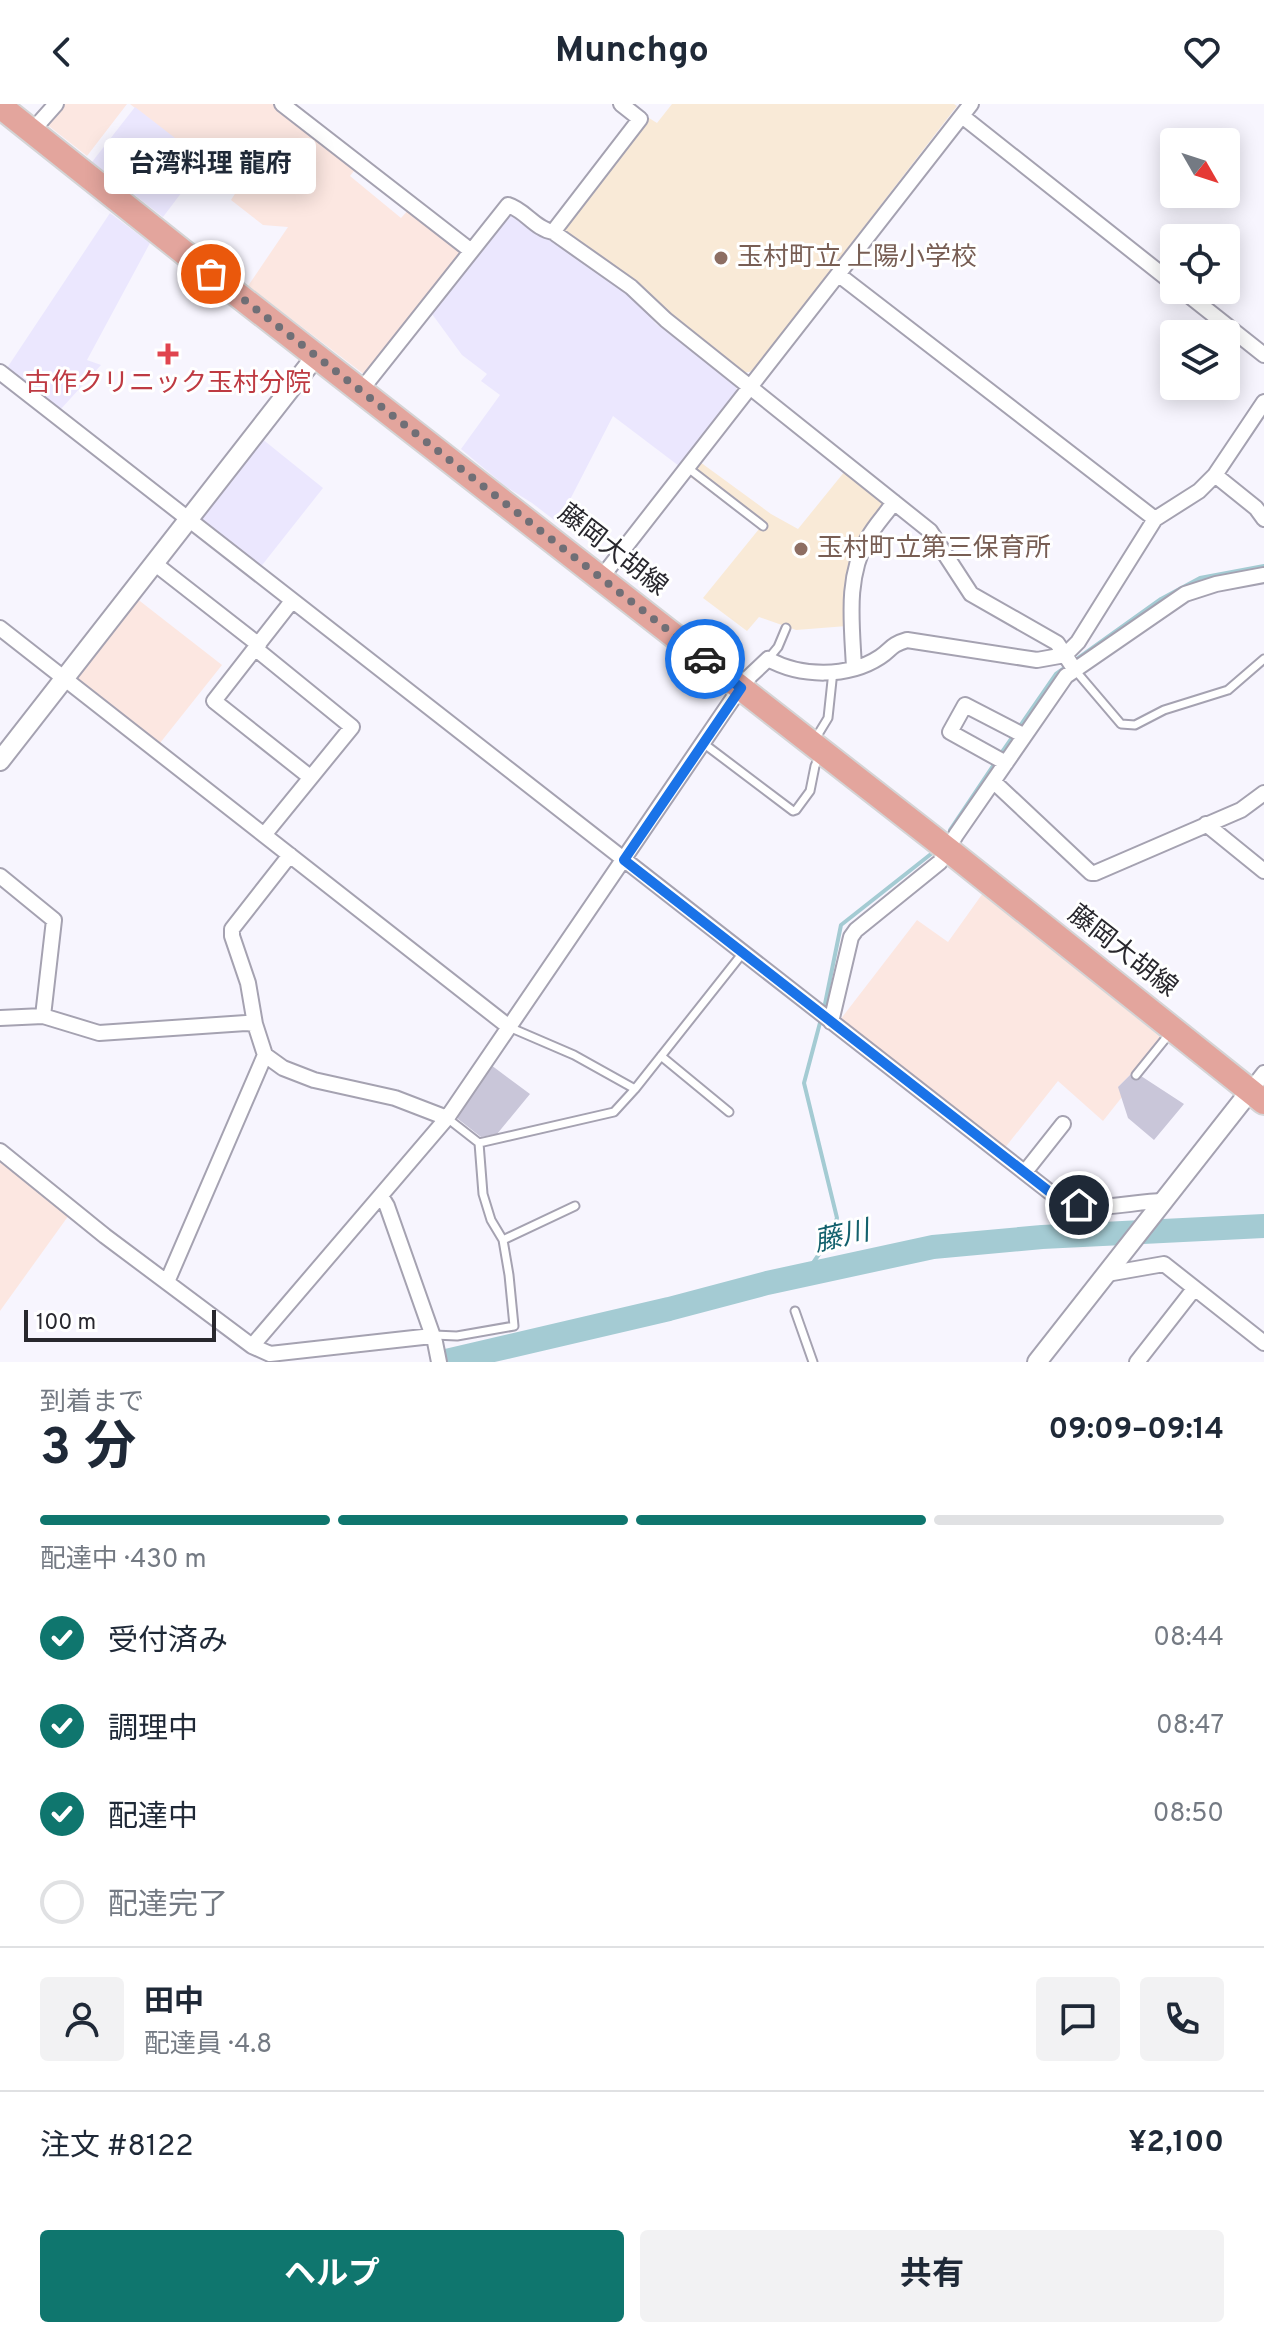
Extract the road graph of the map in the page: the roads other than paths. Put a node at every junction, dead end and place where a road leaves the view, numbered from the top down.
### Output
1 (56, 104) edge
2 (282, 104) edge
3 (621, 104) edge
4 (0, 106) edge
5 (966, 110) edge
6 (32, 131) junction
7 (553, 232) junction
8 (470, 250) junction
9 (1160, 272) edge
10 (839, 275) junction
11 (1200, 304) edge
12 (1264, 355) edge
13 (316, 356) junction
14 (0, 372) edge
15 (749, 387) junction
16 (362, 389) junction
17 (1264, 402) edge
18 (688, 468) junction
19 (1215, 475) junction
20 (894, 502) junction
21 (1155, 519) junction
22 (1264, 519) edge
23 (188, 520) junction
24 (763, 526) dead end
25 (154, 563) junction
26 (1264, 575) edge
27 (601, 578) junction
28 (292, 601) junction
29 (0, 628) edge
30 (786, 628) dead end
31 (258, 647) junction
32 (768, 659) junction
33 (1264, 659) edge
34 (1070, 663) junction
35 (854, 668) junction
36 (833, 671) junction
37 (65, 679) junction
38 (741, 688) junction
39 (1018, 734) junction
40 (703, 743) junction
41 (818, 748) junction
42 (1001, 759) junction
43 (0, 761) edge
44 (310, 777) junction
45 (994, 782) junction
46 (1264, 793) edge
47 (1206, 824) junction
48 (264, 835) junction
49 (949, 850) junction
50 (290, 855) junction
51 (624, 860) junction
52 (1264, 871) edge
53 (0, 876) edge
54 (742, 954) junction
55 (43, 1016) junction
56 (824, 1017) junction
57 (0, 1018) edge
58 (255, 1024) junction
59 (509, 1027) junction
60 (1173, 1028) junction
61 (265, 1055) junction
62 (661, 1056) junction
63 (1136, 1075) dead end
64 (635, 1089) junction
65 (1259, 1089) edge
66 (729, 1112) dead end
67 (447, 1118) junction
68 (1063, 1124) dead end
69 (479, 1143) junction
70 (0, 1151) edge
71 (1025, 1172) junction
72 (381, 1196) junction
73 (1162, 1205) junction
74 (575, 1206) dead end
75 (503, 1240) junction
76 (1110, 1270) junction
77 (167, 1282) junction
78 (1194, 1289) junction
79 (795, 1311) dead end
80 (434, 1339) junction
81 (1264, 1343) edge
82 (252, 1346) junction
83 (812, 1359) edge
84 (439, 1362) edge
85 (803, 1362) edge
86 (1037, 1362) edge
87 (1137, 1362) edge

1 - 6 street
2 - 8 street
3 - 7 street
4 - 6 main road, 藤岡大胡線
5 - 9 street
5 - 10 street
6 - 13 main road, 藤岡大胡線
7 - 8 street
7 - 15 street
8 - 16 street
10 - 15 street
10 - 21 street
11 - 12 street
13 - 16 main road, 藤岡大胡線
13 - 23 street
14 - 23 street
15 - 18 street
15 - 20 street
16 - 27 main road, 藤岡大胡線
17 - 19 street
18 - 24 lane
18 - 27 street
19 - 21 street
19 - 22 street
20 - 34 street
20 - 35 street
21 - 34 street
23 - 25 street
23 - 28 street
25 - 31 street
25 - 37 street
26 - 34 street
27 - 38 main road, 藤岡大胡線
28 - 31 street
28 - 51 street
29 - 37 street
30 - 32 lane
31 - 44 street
31 - 44 street
32 - 36 street
32 - 38 street
33 - 34 lane
34 - 35 street
34 - 39 street
35 - 36 street
36 - 41 lane
37 - 43 street
37 - 48 street
38 - 40 street
38 - 41 main road, 藤岡大胡線
39 - 42 street
39 - 42 street
40 - 41 lane
40 - 51 street
41 - 49 main road, 藤岡大胡線
42 - 45 street
44 - 48 street
45 - 47 street
45 - 49 street
46 - 47 street
47 - 52 street
48 - 50 street
49 - 56 street
49 - 60 main road, 藤岡大胡線
50 - 58 street
50 - 59 street
51 - 54 street
51 - 59 street
53 - 55 street
54 - 56 street
54 - 62 lane
55 - 57 street
55 - 58 street
56 - 71 street
58 - 61 street
59 - 64 lane
59 - 67 street
60 - 63 lane
60 - 65 main road, 藤岡大胡線
61 - 67 street
61 - 77 street
62 - 64 lane
62 - 66 lane
64 - 69 lane
65 - 73 street
67 - 69 lane
67 - 72 street
68 - 71 street
69 - 75 lane
70 - 77 street
71 - 73 street
72 - 80 street
72 - 82 street
73 - 76 street
74 - 75 lane
75 - 80 lane
76 - 78 street
76 - 86 street
77 - 82 street
78 - 81 street
78 - 87 street
79 - 83 lane
80 - 82 street
80 - 84 street
83 - 85 lane

